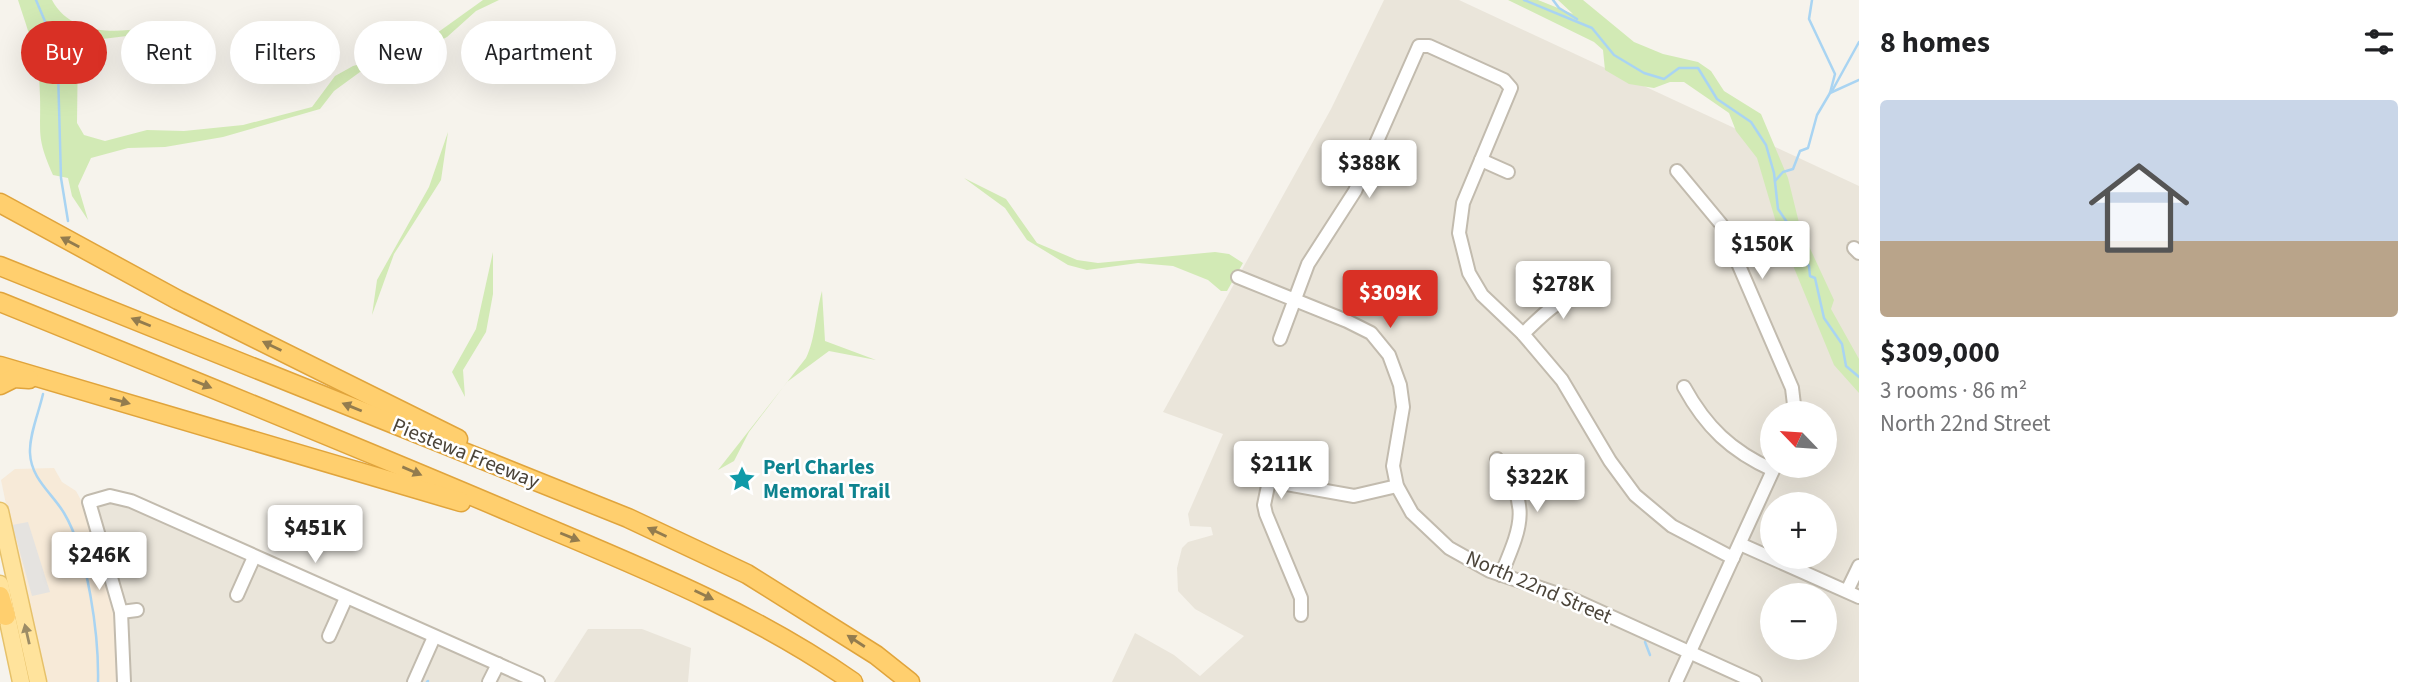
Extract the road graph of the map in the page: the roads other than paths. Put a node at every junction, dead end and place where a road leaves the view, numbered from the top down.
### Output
1 (1481, 160) junction
2 (1677, 171) dead end
3 (1508, 172) dead end
4 (4, 207) edge
5 (0, 266) edge
6 (1238, 277) dead end
7 (1595, 290) dead end
8 (1292, 301) junction
9 (1, 303) edge
10 (1523, 334) junction
11 (1280, 339) dead end
12 (0, 366) edge
13 (55, 383) junction
14 (0, 385) edge
15 (1684, 387) dead end
16 (1794, 401) edge
17 (1497, 459) dead end
18 (1760, 460) edge
19 (1770, 478) edge
20 (1397, 486) junction
21 (551, 487) junction
22 (0, 511) edge
23 (542, 526) junction
24 (1740, 544) junction
25 (254, 557) junction
26 (1733, 558) junction
27 (1859, 566) edge
28 (1501, 575) junction
29 (0, 584) edge
30 (1853, 594) edge
31 (237, 595) dead end
32 (0, 596) edge
33 (346, 598) junction
34 (137, 610) dead end
35 (121, 612) junction
36 (1300, 615) dead end
37 (6, 616) junction
38 (329, 636) dead end
39 (434, 637) junction
40 (1689, 653) junction
41 (498, 664) junction
42 (21, 682) edge
43 (38, 682) edge
44 (124, 682) edge
45 (414, 682) edge
46 (489, 682) edge
47 (538, 682) edge
48 (853, 682) edge
49 (910, 682) edge
50 (1676, 682) edge
51 (1755, 682) edge

1 - 3 street
1 - 8 street
1 - 10 street
2 - 16 street
21 -> 4 highway
21 -> 5 highway, Piestewa Freeway
6 - 8 street, North 22nd Street
7 - 10 street
8 - 11 street
8 - 20 street, North 22nd Street
9 -> 23 highway, Piestewa Freeway
10 - 26 street
12 - 13 highway
13 - 14 highway
13 -> 23 highway
15 - 18 street
17 - 28 street
19 - 24 street
20 - 28 street, North 22nd Street
20 - 36 street
49 -> 21 highway, Piestewa Freeway
43 -> 22 main road
23 -> 48 highway, Piestewa Freeway
24 - 26 street
24 - 30 street
25 - 31 street
25 - 33 street
25 - 35 street
26 - 40 street
27 - 30 street
28 - 40 street, North 22nd Street
29 - 37 main road
32 - 37 highway
33 - 38 street
33 - 39 street
34 - 35 street
35 - 44 street
37 - 42 main road
39 - 41 street
39 - 45 street
40 - 50 street
40 - 51 street, North 22nd Street
41 - 46 street
41 - 47 street

